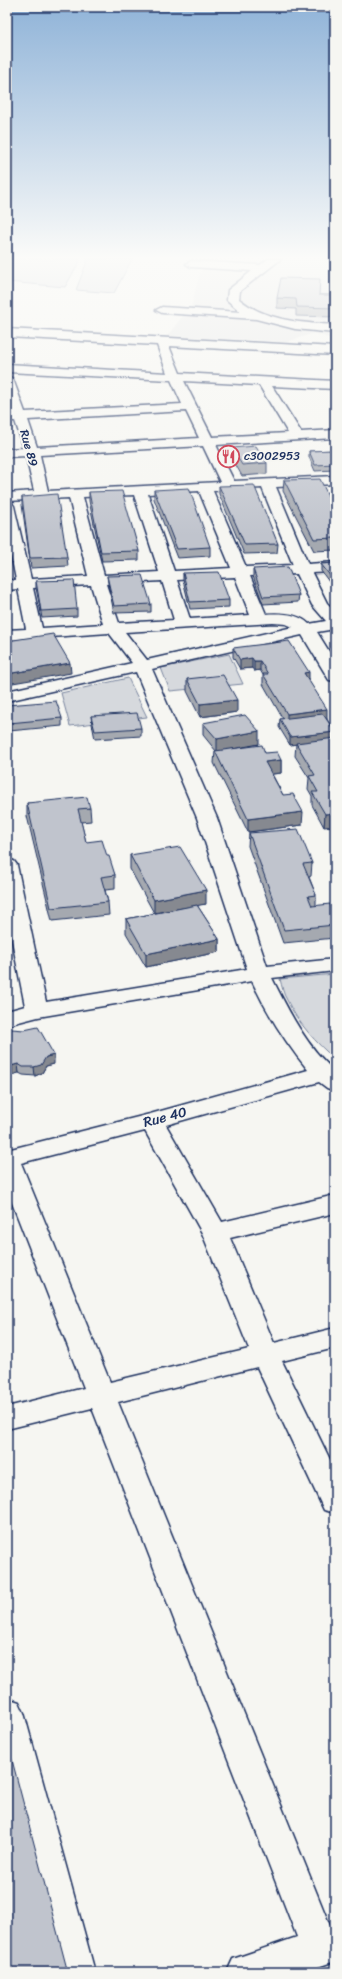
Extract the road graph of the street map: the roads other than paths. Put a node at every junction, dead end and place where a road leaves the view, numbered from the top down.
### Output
1 (165, 351) edge
2 (7, 368) edge
3 (174, 376) junction
4 (7, 379) edge
5 (263, 381) junction
6 (335, 385) edge
7 (190, 407) junction
8 (13, 416) edge
9 (335, 434) edge
10 (297, 436) junction
11 (208, 441) junction
12 (32, 452) junction
13 (7, 453) edge
14 (335, 480) edge
15 (266, 482) junction
16 (229, 485) junction
17 (204, 486) junction
18 (140, 490) junction
19 (75, 493) junction
20 (42, 494) junction
21 (7, 497) edge
22 (7, 506) edge
23 (335, 567) edge
24 (302, 569) junction
25 (240, 573) junction
26 (169, 576) junction
27 (97, 580) junction
28 (24, 584) junction
29 (7, 585) edge
30 (260, 618) junction
31 (335, 620) edge
32 (184, 624) junction
33 (335, 624) edge
34 (113, 628) junction
35 (306, 629) junction
36 (35, 634) junction
37 (7, 635) edge
38 (142, 665) junction
39 (333, 670) edge
40 (7, 696) edge
41 (7, 865) edge
42 (335, 965) edge
43 (259, 973) junction
44 (37, 1010) junction
45 (7, 1018) edge
46 (329, 1078) edge
47 (152, 1121) junction
48 (7, 1158) edge
49 (335, 1204) edge
50 (215, 1233) junction
51 (335, 1338) edge
52 (265, 1355) junction
53 (100, 1395) junction
54 (7, 1418) edge
55 (335, 1501) edge
56 (7, 1713) edge
57 (327, 1946) edge
58 (76, 1972) edge
59 (246, 1972) edge

1 - 3 street
2 - 3 street
3 - 5 street
3 - 7 street
4 - 8 street, Rue 89
5 - 6 street
5 - 10 street
7 - 8 street
7 - 11 street
8 - 12 street, Rue 89
9 - 10 street
10 - 11 street
11 - 12 street
11 - 16 street
12 - 13 street
12 - 20 street, Rue 89
14 - 15 street
15 - 16 street
15 - 24 street
16 - 17 street
17 - 18 street
17 - 25 street
18 - 19 street
18 - 26 street
19 - 20 street
19 - 27 street
20 - 21 street
22 - 28 street
23 - 24 street
24 - 25 street
24 - 31 street
25 - 26 street
25 - 30 street
26 - 27 street
26 - 32 street
27 - 28 street
27 - 34 street
28 - 29 street
28 - 36 street
30 - 32 street
30 - 35 street
32 - 34 street
33 - 35 street
34 - 36 street
34 - 38 street
35 - 38 street
35 - 39 street
36 - 37 street
38 - 40 street
38 - 43 street
41 - 44 street
42 - 43 street
43 - 44 street
43 - 46 street
44 - 45 street
46 - 47 street, Rue 40
47 - 48 street, Rue 40
47 - 50 street
48 - 53 street
49 - 50 street
50 - 52 street
51 - 52 street
52 - 53 street
52 - 55 street
53 - 54 street
53 - 57 street
56 - 58 street
57 - 59 street

